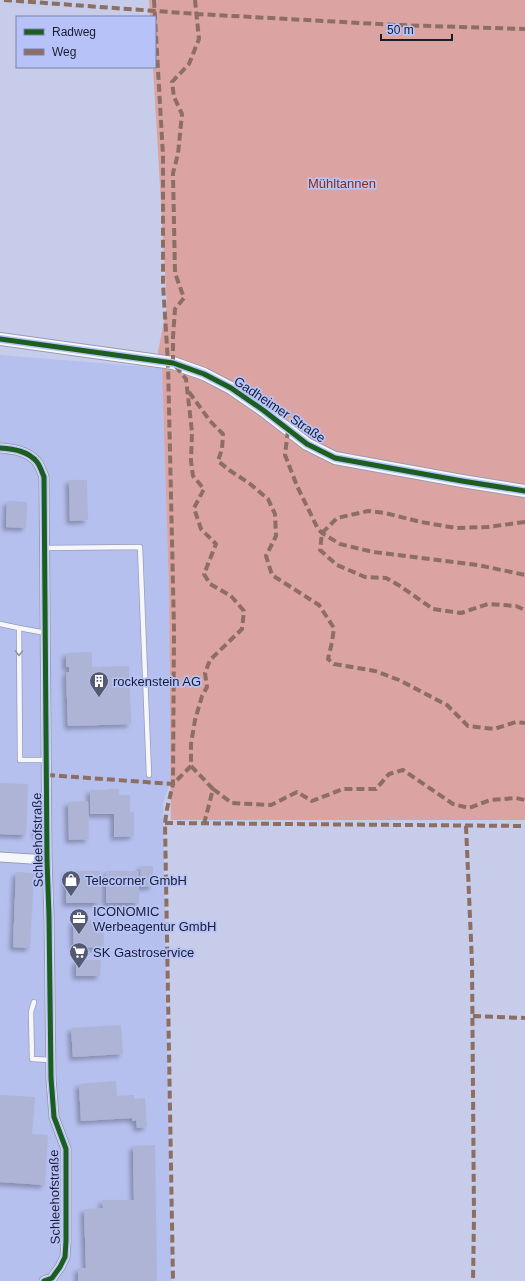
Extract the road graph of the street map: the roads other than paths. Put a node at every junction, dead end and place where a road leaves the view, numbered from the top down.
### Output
1 (0, 339) edge
2 (0, 448) edge
3 (525, 491) edge
4 (45, 548) junction
5 (0, 624) edge
6 (19, 628) junction
7 (46, 633) junction
8 (47, 760) junction
9 (150, 775) dead end
10 (0, 857) edge
11 (47, 860) junction
12 (34, 1002) dead end
13 (51, 1060) junction
14 (50, 1280) edge

1 - 3 street, Gadheimer Straße
2 - 4 street, Schleehofstraße
4 - 7 street, Schleehofstraße
4 - 9 lane
5 - 6 lane
6 - 7 lane
6 -> 8 lane
7 - 8 street, Schleehofstraße
8 - 11 street, Schleehofstraße
10 - 11 street
11 - 13 street, Schleehofstraße
12 - 13 lane
13 - 14 street, Schleehofstraße

